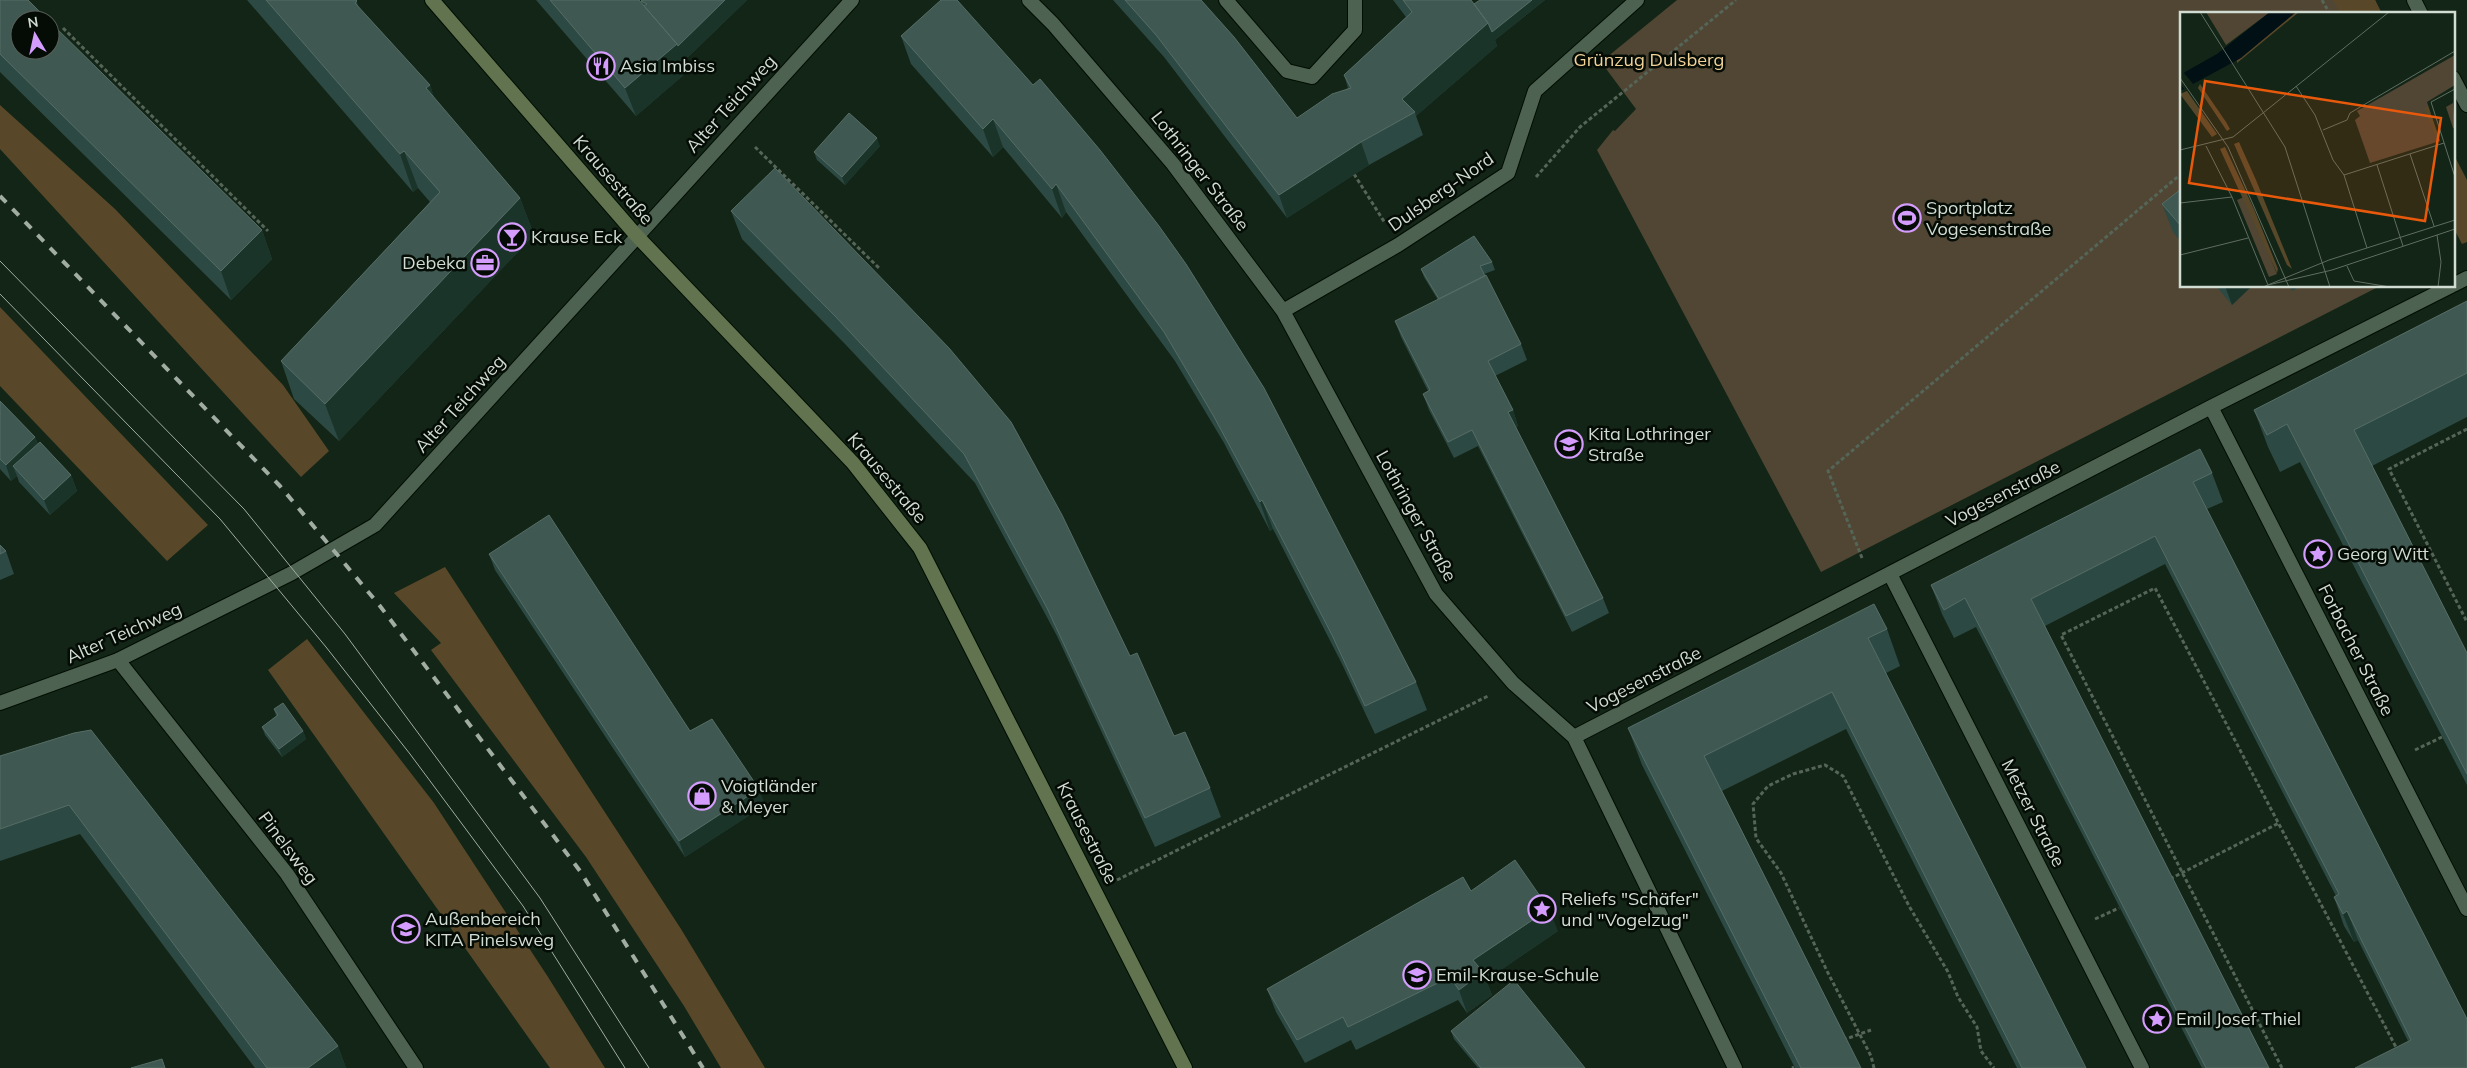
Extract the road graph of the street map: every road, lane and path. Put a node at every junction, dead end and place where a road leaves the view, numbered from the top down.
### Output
1 (432, 0) edge
2 (852, 0) edge
3 (1030, 0) edge
4 (1226, 0) edge
5 (1355, 0) edge
6 (1637, 0) edge
7 (1736, 0) edge
8 (2322, 0) edge
9 (2414, 0) edge
10 (2329, 12) edge
11 (2420, 12) edge
12 (63, 28) dead end
13 (2454, 80) edge
14 (2467, 105) edge
15 (735, 127) junction
16 (1580, 127) dead end
17 (1354, 174) edge
18 (2180, 175) edge
19 (268, 231) dead end
20 (636, 235) junction
21 (1398, 245) junction
22 (879, 268) dead end
23 (2467, 278) edge
24 (2454, 285) edge
25 (2448, 288) edge
26 (1283, 311) junction
27 (2211, 407) junction
28 (2467, 430) edge
29 (1890, 574) junction
30 (1872, 584) junction
31 (2467, 622) edge
32 (118, 660) junction
33 (1513, 683) junction
34 (0, 703) edge
35 (1574, 737) junction
36 (2279, 823) junction
37 (2183, 872) junction
38 (2170, 879) edge
39 (1095, 891) junction
40 (2467, 909) edge
41 (1871, 1030) dead end
42 (1860, 1034) junction
43 (1842, 1040) edge
44 (2399, 1052) edge
45 (416, 1068) edge
46 (1186, 1068) edge
47 (1735, 1068) edge
48 (1874, 1068) edge
49 (1994, 1068) edge
50 (2142, 1068) edge
51 (2282, 1068) edge

1 - 20 main road, Krausestraße
2 - 15 street, Alter Teichweg
3 - 26 street, Lothringer Straße
4 - 5 street
6 - 21 street, Dulsberg-Nord
7 - 16 path
8 - 10 path
9 - 11 street
12 - 19 path
13 - 14 street
15 - 20 street, Alter Teichweg
15 - 22 path
17 - 21 path
18 - 30 path
20 - 32 street, Alter Teichweg
20 - 39 main road, Krausestraße
21 - 26 street, Dulsberg-Nord
23 - 24 street, Vogesenstraße
25 - 27 street, Vogesenstraße
26 - 33 street, Lothringer Straße
27 - 29 street, Vogesenstraße
27 - 40 street, Forbacher Straße
28 - 31 path
29 - 30 street, Vogesenstraße
29 - 50 street, Metzer Straße
30 - 35 street, Vogesenstraße
32 - 34 street, Alter Teichweg
32 - 45 street, Pinelsweg
33 - 35 street, Lothringer Straße
33 - 39 path
35 - 47 street, Lothringer Straße
36 - 37 path
36 - 37 path
36 - 44 path
37 - 38 path
37 - 51 path
39 - 46 main road, Krausestraße
41 - 42 path
42 - 43 path
42 - 48 path
42 - 49 path

